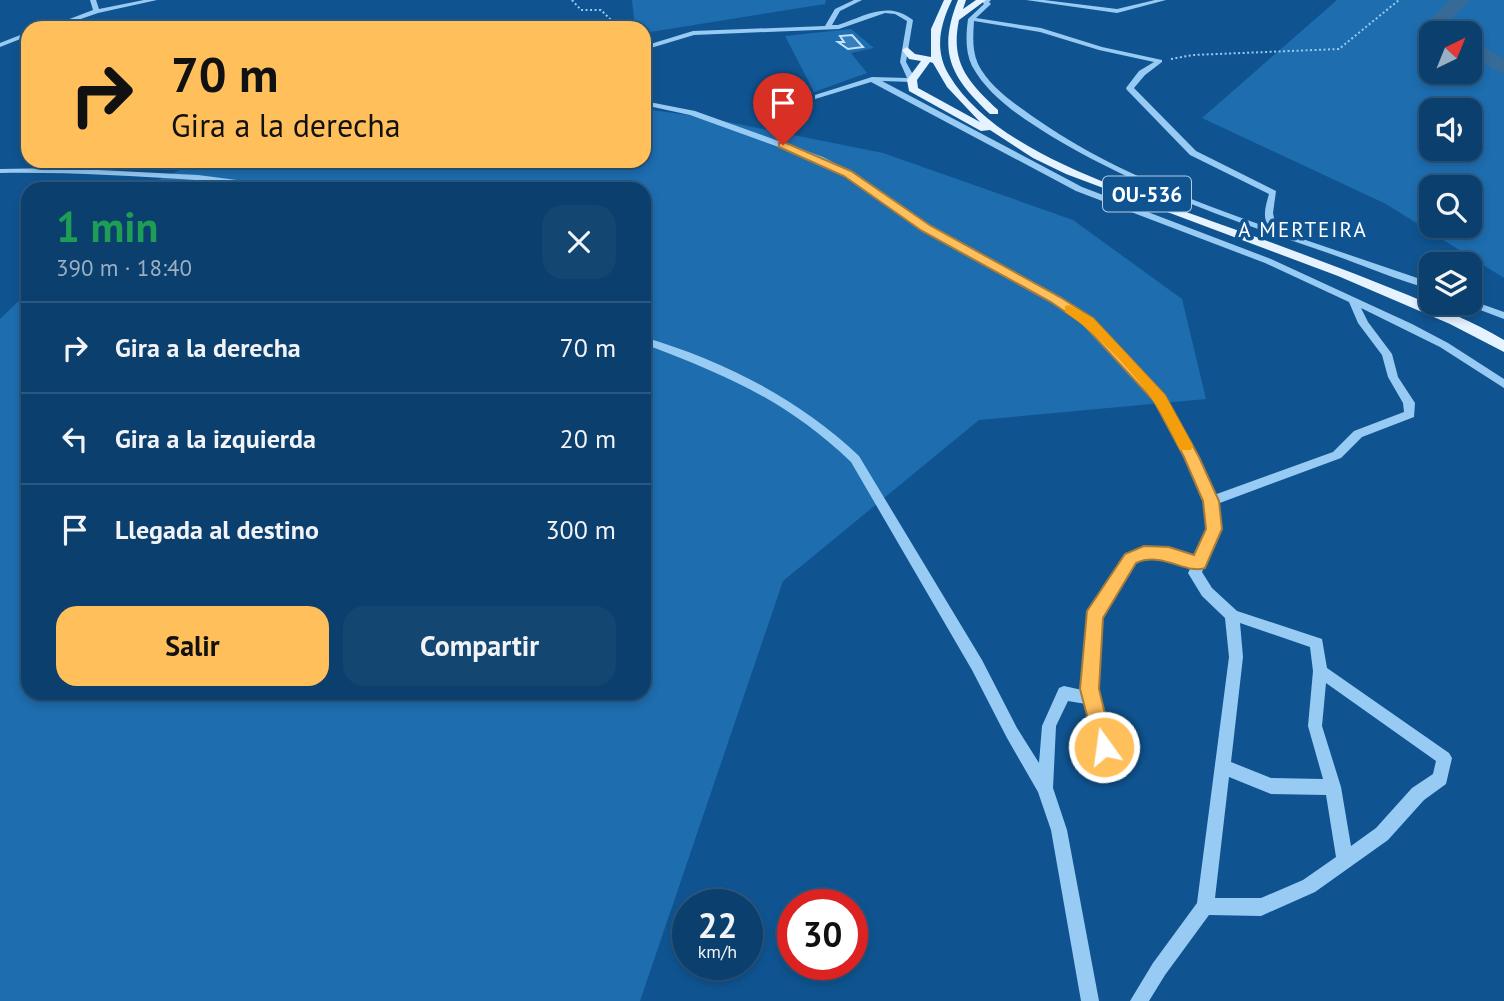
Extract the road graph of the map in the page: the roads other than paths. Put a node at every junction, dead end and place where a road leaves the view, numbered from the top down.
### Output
1 (93, 0) edge
2 (153, 0) edge
3 (859, 0) edge
4 (948, 0) edge
5 (962, 0) edge
6 (984, 0) edge
7 (1029, 0) edge
8 (1163, 0) edge
9 (97, 11) junction
10 (938, 19) junction
11 (971, 19) junction
12 (69, 21) edge
13 (952, 25) junction
14 (828, 27) junction
15 (21, 37) edge
16 (0, 45) edge
17 (651, 46) edge
18 (907, 50) junction
19 (936, 60) junction
20 (872, 79) junction
21 (912, 80) junction
22 (964, 95) junction
23 (818, 97) dead end
24 (921, 101) junction
25 (651, 104) edge
26 (1026, 143) junction
27 (70, 168) edge
28 (54, 170) junction
29 (0, 171) edge
30 (229, 182) edge
31 (1290, 236) junction
32 (1419, 283) edge
33 (1419, 297) edge
34 (1353, 301) junction
35 (1482, 308) edge
36 (1457, 315) edge
37 (1504, 316) edge
38 (1504, 339) edge
39 (651, 342) edge
40 (1504, 347) edge
41 (1504, 384) edge
42 (1211, 501) junction
43 (1199, 564) junction
44 (1232, 615) junction
45 (1320, 671) junction
46 (1092, 699) junction
47 (1104, 747) dead end
48 (1223, 767) junction
49 (1333, 787) junction
50 (1045, 788) junction
51 (1345, 862) junction
52 (1205, 906) junction
53 (1090, 1001) edge
54 (1139, 1001) edge

1 - 9 street
2 - 9 street
3 - 14 street
4 - 10 main road
5 - 10 main road
5 - 13 main road, OU-536
6 - 11 street
6 - 13 main road
7 - 8 street
9 - 12 street
10 - 19 main road
11 - 31 street
11 - 31 street
13 - 19 main road
13 - 26 main road, OU-536
14 - 17 street
14 - 18 street
15 - 16 street
18 - 19 main road
18 - 21 street
19 - 21 main road
19 - 22 main road
20 - 21 street
20 - 23 street
20 - 24 street
21 - 24 main road
22 - 24 main road
22 - 26 main road, OU-536
24 - 26 main road
24 - 34 street
25 - 42 street
26 - 33 main road, OU-536
26 - 40 main road, OU-536
27 - 28 street
28 - 29 street
28 - 30 street
31 - 32 street
34 - 41 street
34 - 42 street
35 - 37 street
36 - 38 main road, OU-536
39 - 50 street
42 - 43 street
43 - 44 street
43 - 46 street
44 - 45 street
44 - 48 street
45 - 49 street
45 - 51 street
46 - 47 street
46 - 50 street
48 - 49 street
48 - 52 street
49 - 51 street
50 - 53 street
51 - 52 street
52 - 54 street

